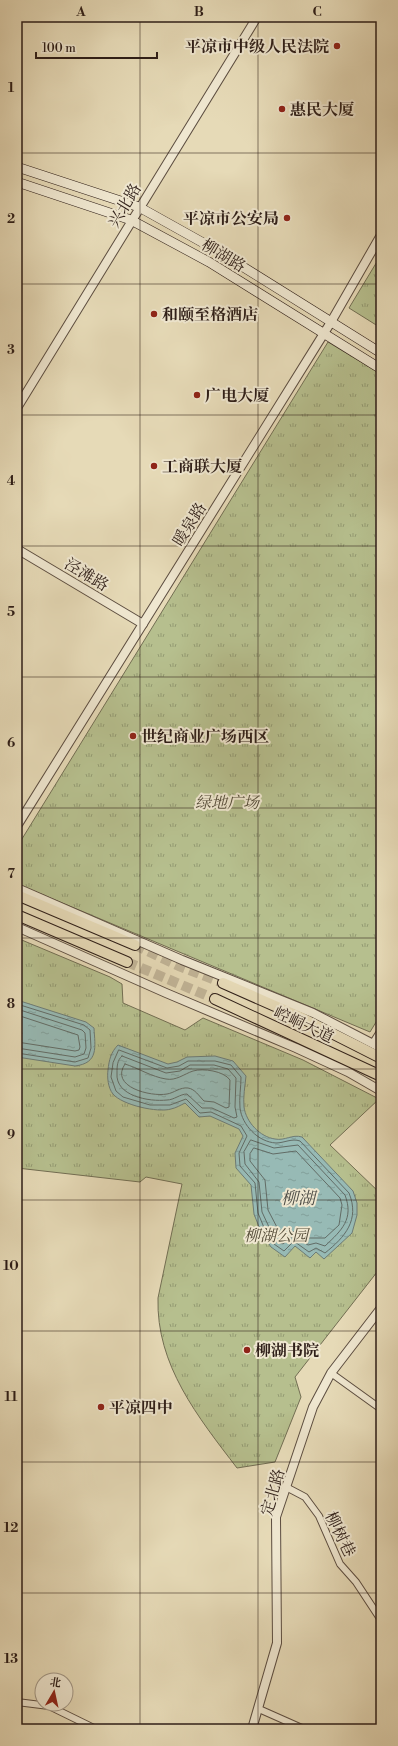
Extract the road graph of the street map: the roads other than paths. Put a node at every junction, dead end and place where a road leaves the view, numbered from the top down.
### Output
1 (257, 17) edge
2 (17, 167) edge
3 (17, 182) edge
4 (138, 207) junction
5 (131, 220) junction
6 (381, 235) edge
7 (330, 322) junction
8 (323, 334) junction
9 (381, 353) edge
10 (381, 369) edge
11 (17, 408) edge
12 (17, 548) edge
13 (143, 624) junction
14 (17, 826) edge
15 (17, 888) edge
16 (17, 895) edge
17 (17, 915) edge
18 (17, 927) edge
19 (135, 945) tunnel mouth
20 (127, 962) tunnel mouth
21 (223, 983) tunnel mouth
22 (215, 1000) tunnel mouth
23 (381, 1032) edge
24 (378, 1045) edge
25 (381, 1058) edge
26 (381, 1076) edge
27 (381, 1091) edge
28 (381, 1308) edge
29 (331, 1373) junction
30 (381, 1409) edge
31 (286, 1488) junction
32 (381, 1620) edge
33 (17, 1702) edge
34 (259, 1709) junction
35 (96, 1729) edge
36 (252, 1729) edge
37 (304, 1729) edge

1 - 4 street, 兴北路
2 - 4 main road, 柳湖路
3 - 5 main road, 柳湖路
4 - 5 street, 兴北路
4 - 7 main road, 柳湖路
5 - 8 main road, 柳湖路
5 - 11 street, 兴北路
6 - 7 street, 暖泉路
7 - 8 street, 暖泉路
7 - 9 main road, 柳湖路
8 - 10 main road, 柳湖路
8 - 13 street, 暖泉路
12 - 13 street, 泾滩路
13 - 14 street, 暖泉路
15 - 24 street
16 - 19 main road
17 - 20 main road
18 - 27 street
21 - 25 main road, 崆峒大道
22 - 26 main road, 崆峒大道
23 - 24 street
28 - 29 street, 定北路
29 - 30 street
29 - 31 street, 定北路
31 - 32 street, 柳树巷
31 - 34 street, 定北路
33 - 35 street
34 - 36 street, 定北路
34 - 37 street

